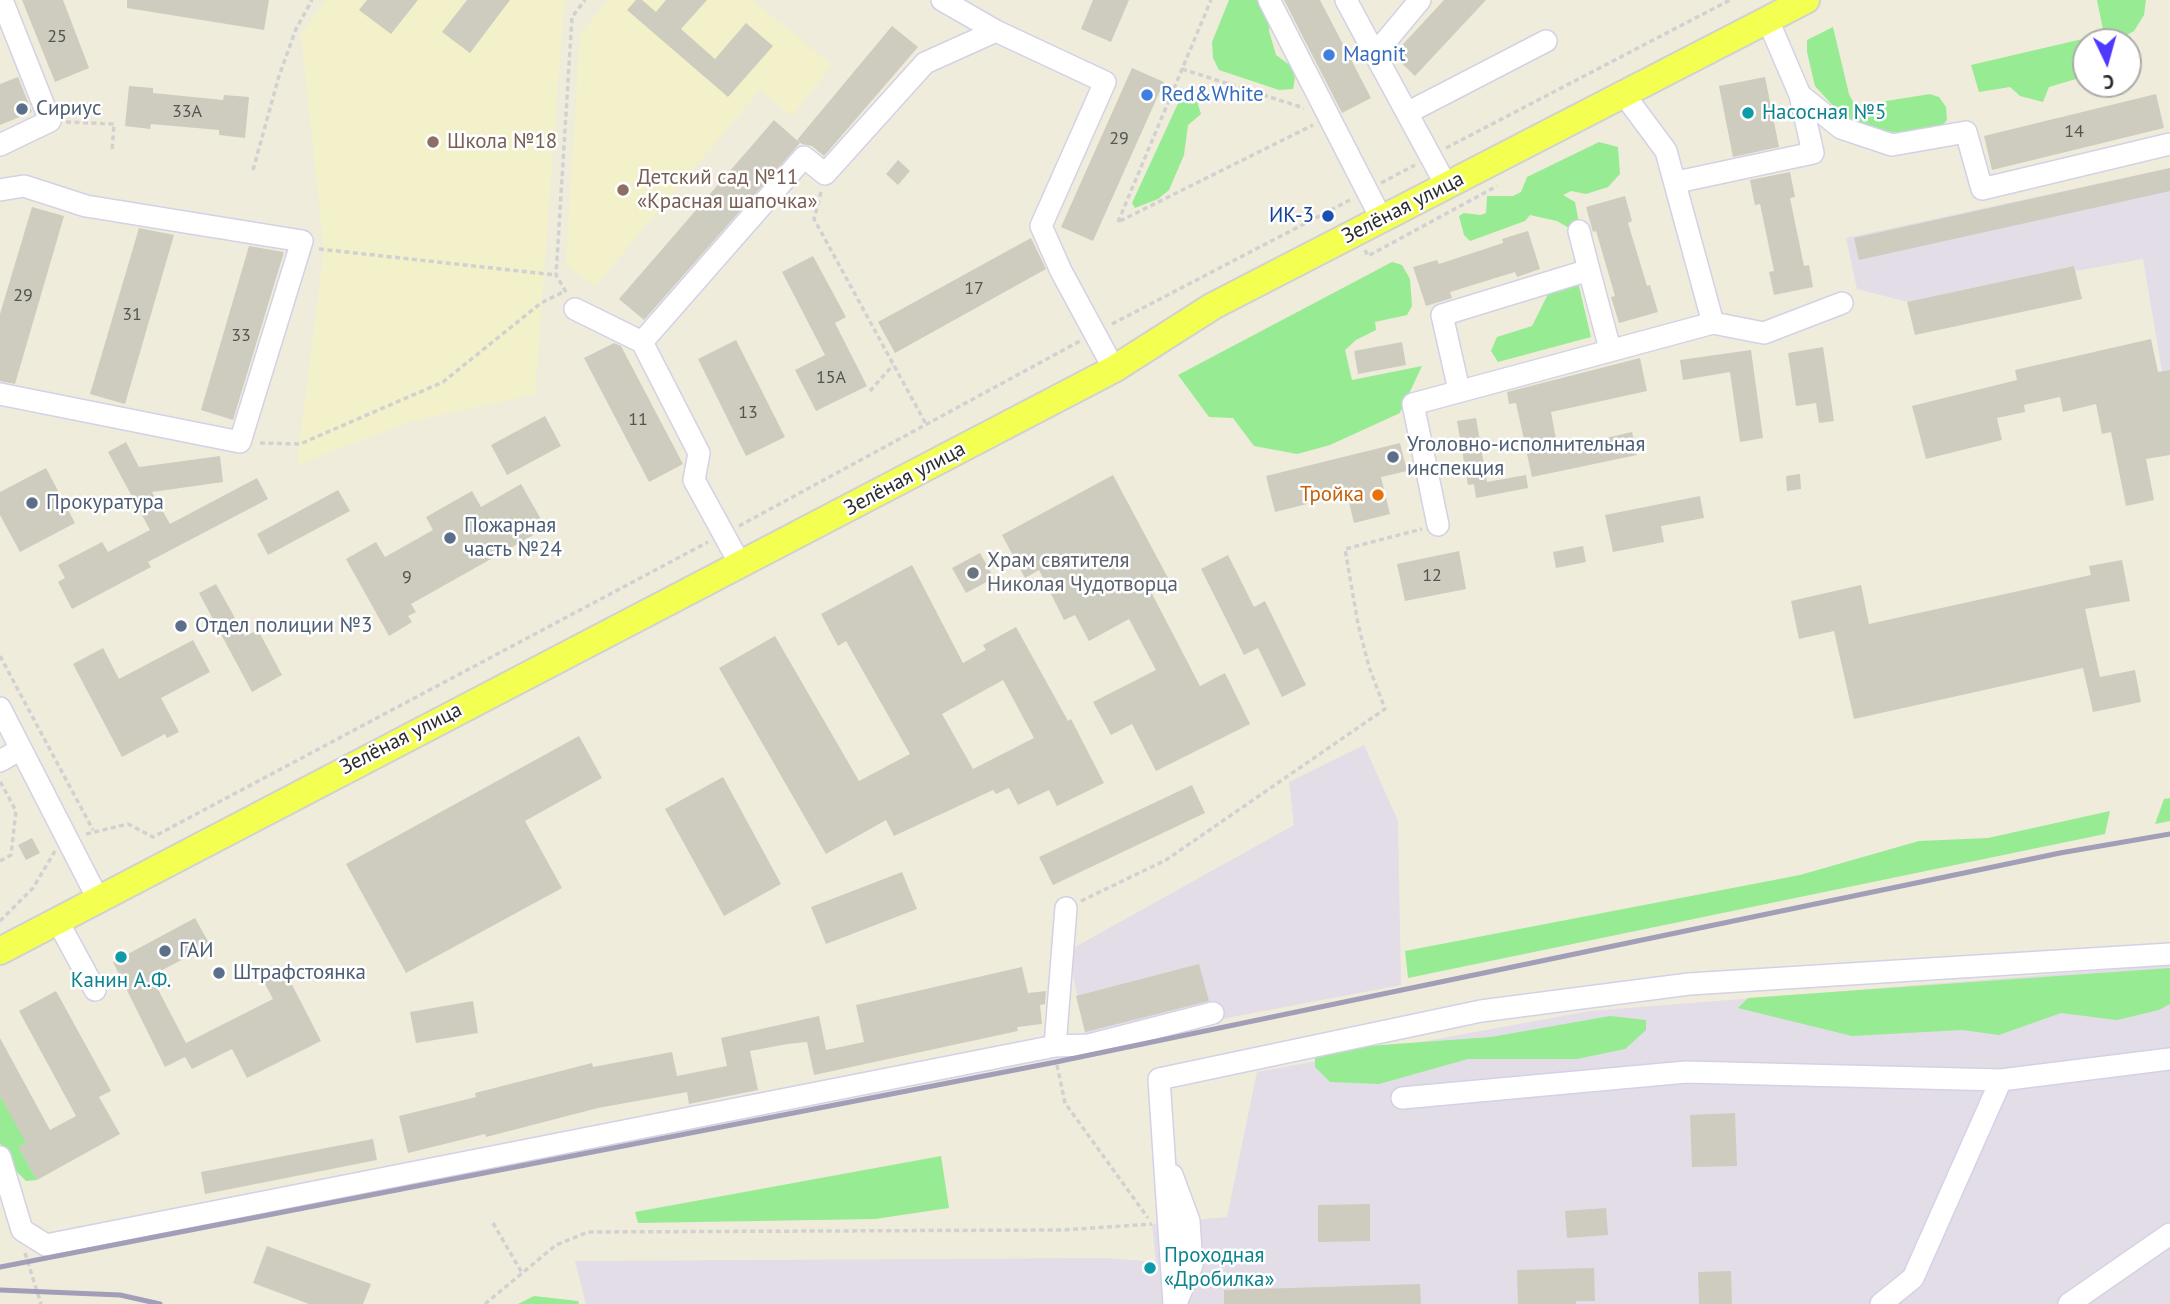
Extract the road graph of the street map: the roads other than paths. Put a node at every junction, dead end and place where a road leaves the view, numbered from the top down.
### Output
1 (2, 0) edge
2 (942, 0) edge
3 (1269, 0) edge
4 (1346, 0) edge
5 (1420, 0) edge
6 (1806, 0) edge
7 (1767, 18) junction
8 (996, 31) junction
9 (1546, 41) dead end
10 (1375, 54) junction
11 (1623, 93) junction
12 (1800, 95) junction
13 (1407, 113) junction
14 (2170, 144) edge
15 (0, 145) edge
16 (1677, 182) junction
17 (1446, 186) junction
18 (0, 190) edge
19 (1382, 220) junction
20 (1579, 231) dead end
21 (1589, 270) junction
22 (570, 300) road end
23 (1842, 303) dead end
24 (1713, 323) junction
25 (642, 342) junction
26 (1610, 349) junction
27 (1114, 369) junction
28 (1459, 390) junction
29 (0, 394) edge
30 (1438, 525) dead end
31 (740, 564) junction
32 (0, 708) edge
33 (21, 749) junction
34 (0, 761) edge
35 (98, 899) junction
36 (1066, 908) road end
37 (57, 920) junction
38 (0, 951) edge
39 (2170, 954) edge
40 (95, 990) dead end
41 (1213, 1013) dead end
42 (1055, 1046) junction
43 (2170, 1059) edge
44 (2001, 1080) junction
45 (1402, 1098) dead end
46 (0, 1157) edge
47 (2170, 1234) edge
48 (1175, 1304) edge
49 (1881, 1304) edge
50 (2069, 1304) edge

1 - 15 street
2 - 8 street
3 - 19 street
4 - 10 street
5 - 10 street
6 - 7 main road, Зелёная улица
7 - 11 main road, Зелёная улица
7 - 12 street
8 - 25 street
8 - 27 street
9 - 13 street
10 - 13 street
11 - 16 street
11 - 17 main road, Зелёная улица
12 - 14 street
12 - 16 street
13 - 17 street
16 - 24 street
17 - 19 main road, Зелёная улица
18 - 29 street
19 - 27 main road, Зелёная улица
20 - 21 street
21 - 26 street
21 - 28 street
22 - 25 street
23 - 24 street
24 - 26 street
25 - 31 street
26 - 28 street
27 - 31 main road, Зелёная улица
28 - 30 street
31 - 35 main road, Зелёная улица
32 - 33 street
33 - 34 street
33 - 35 street
35 - 37 main road, Зелёная улица
36 - 42 street
37 - 38 main road, Зелёная улица
37 - 40 street
39 - 48 street
41 - 42 street
42 - 46 street
43 - 44 street
44 - 45 street
44 - 49 street
47 - 50 street

